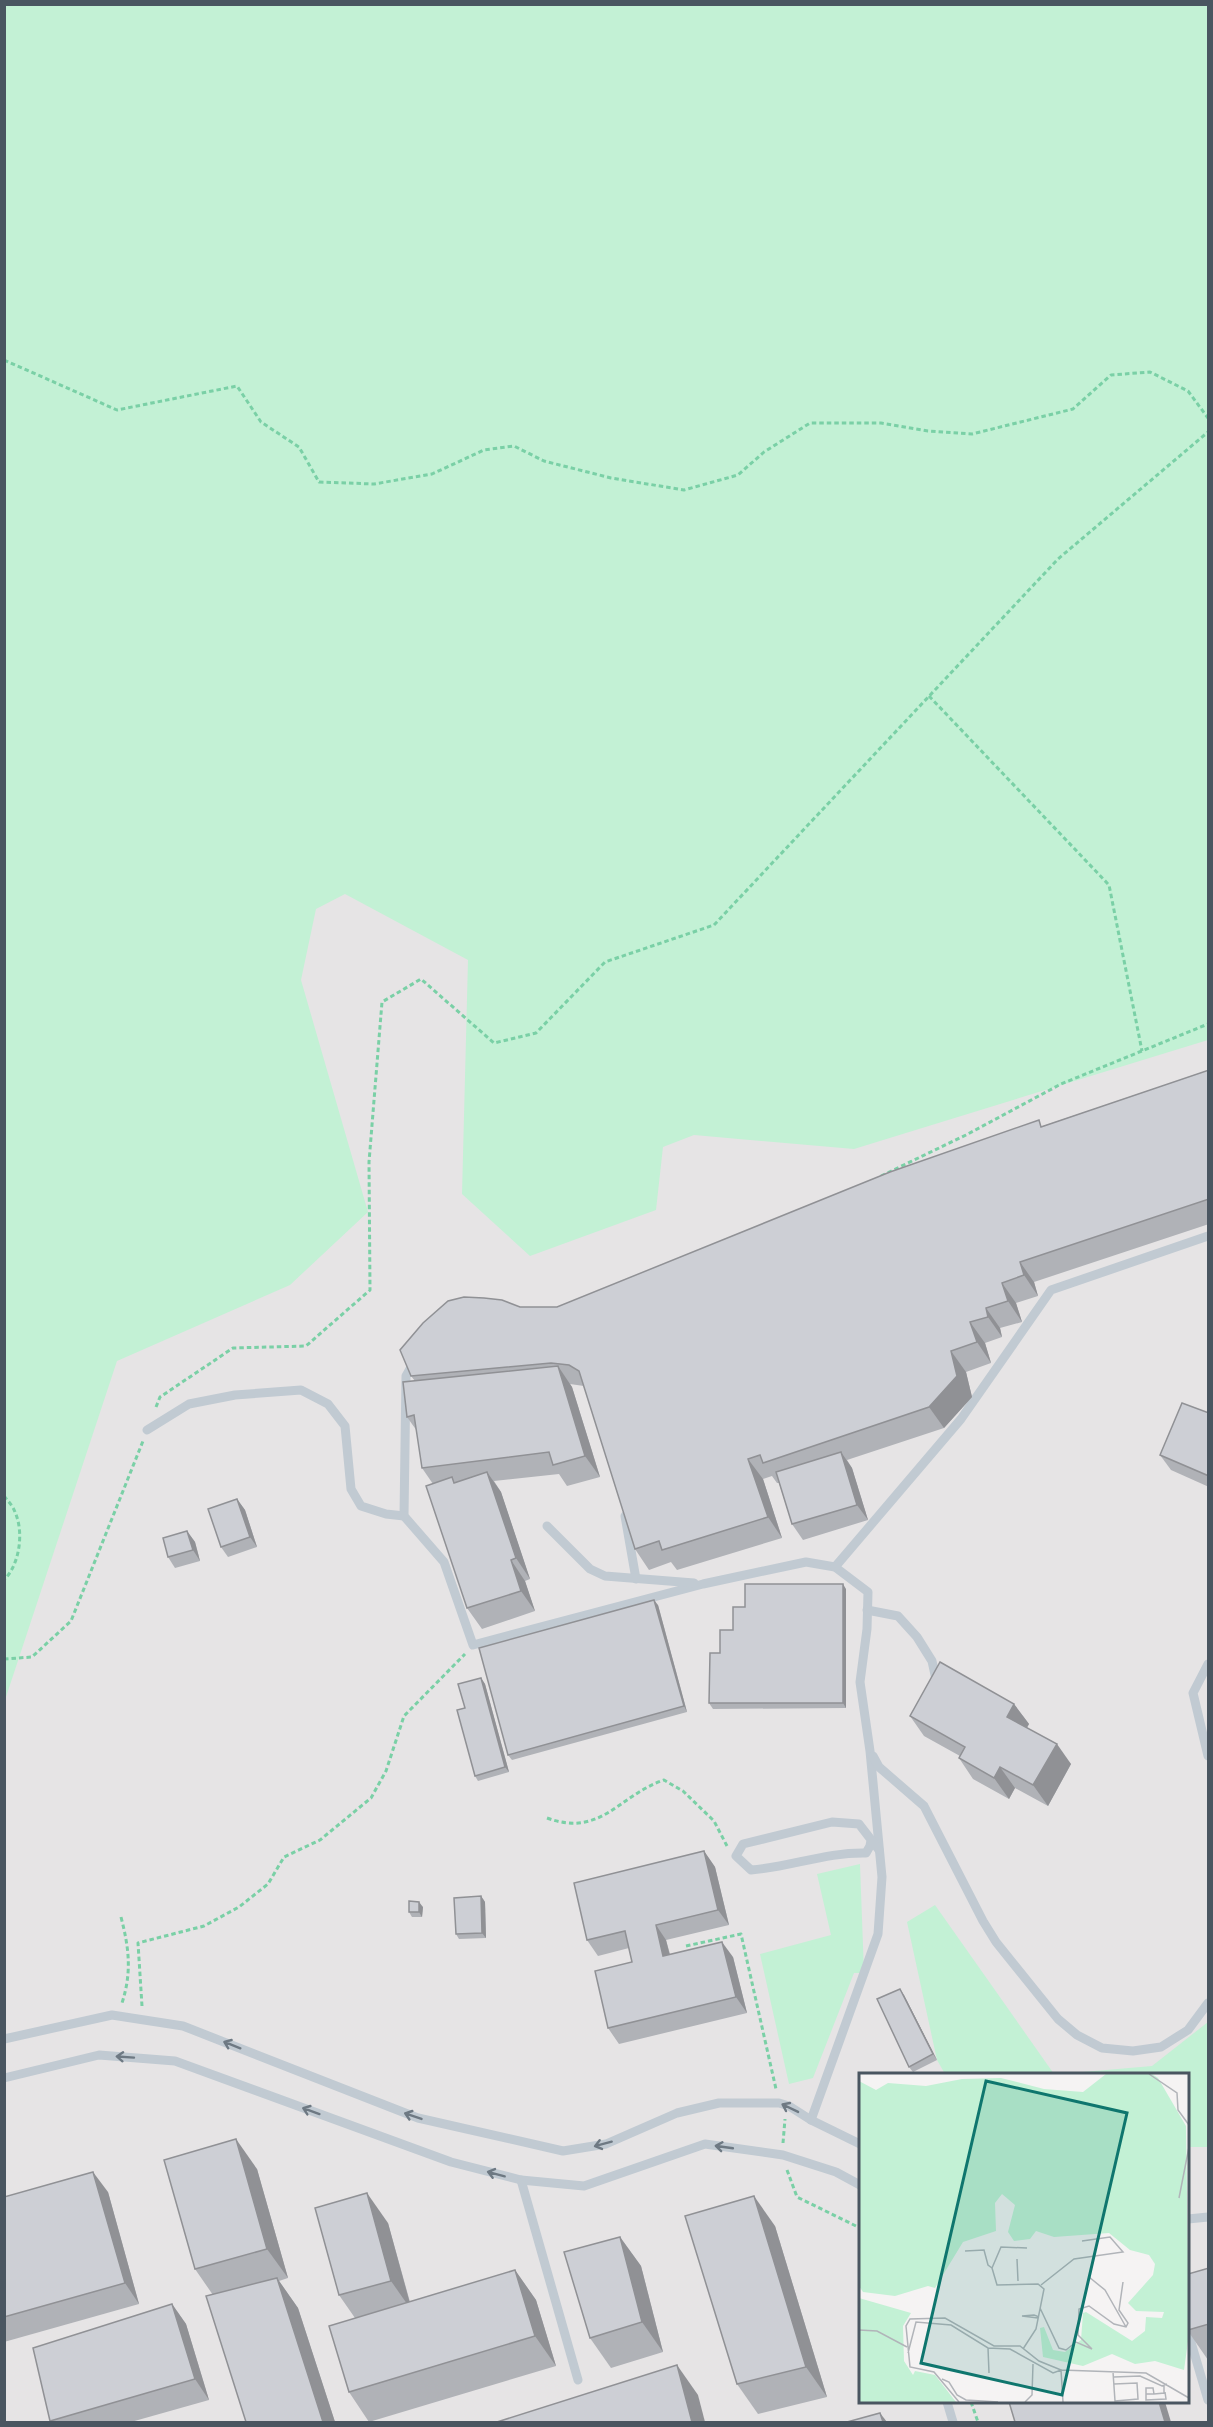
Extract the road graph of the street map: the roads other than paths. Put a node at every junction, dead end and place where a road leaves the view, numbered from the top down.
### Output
1 (1209, 1236) edge
2 (419, 1354) edge
3 (147, 1430) road end
4 (621, 1504) edge
5 (404, 1516) junction
6 (547, 1526) dead end
7 (835, 1568) junction
8 (636, 1579) junction
9 (703, 1584) junction
10 (867, 1610) junction
11 (1209, 1664) edge
12 (932, 1693) edge
13 (870, 1751) junction
14 (1209, 1756) edge
15 (871, 1840) junction
16 (879, 1850) junction
17 (1209, 2003) edge
18 (4, 2039) edge
19 (4, 2078) edge
20 (811, 2120) junction
21 (859, 2143) edge
22 (521, 2180) junction
23 (859, 2184) edge
24 (1209, 2217) edge
25 (1189, 2219) edge
26 (1189, 2335) edge
27 (578, 2380) dead end
28 (1209, 2400) edge
29 (947, 2403) edge
30 (953, 2422) edge

1 - 7 lane
2 - 5 lane
3 - 5 lane
4 - 8 lane
5 - 9 lane
6 - 8 lane
7 - 9 lane
7 - 10 lane
8 - 9 lane
10 - 12 lane
10 - 13 lane
11 - 14 lane
13 - 16 lane
13 - 17 lane
15 - 15 lane
15 - 16 lane
16 - 20 lane
20 -> 18 lane
22 -> 19 lane
20 - 21 lane
23 -> 22 lane
22 - 27 lane
24 - 25 lane
26 - 28 lane
29 - 30 lane

